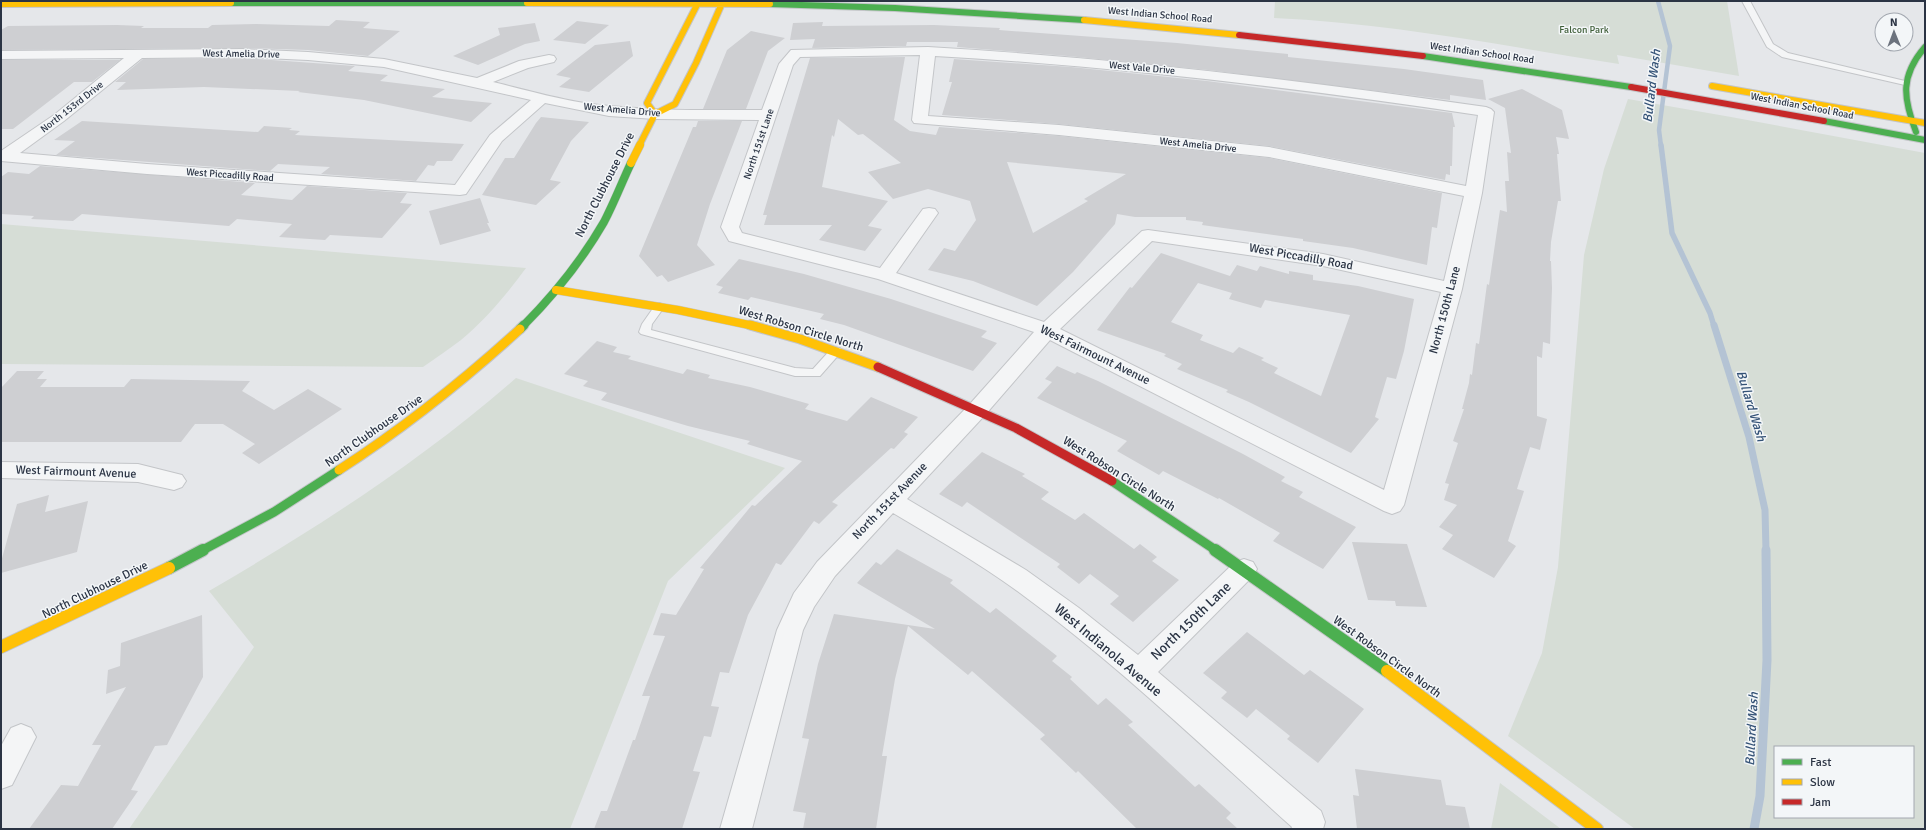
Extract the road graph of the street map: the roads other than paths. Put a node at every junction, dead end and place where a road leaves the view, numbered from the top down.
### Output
1 (1746, 1) edge
2 (698, 2) edge
3 (722, 2) edge
4 (1, 4) edge
5 (1925, 47) edge
6 (928, 51) junction
7 (674, 52) junction
8 (693, 52) junction
9 (796, 53) joint
10 (138, 54) junction
11 (1, 55) edge
12 (549, 59) dead end
13 (478, 83) junction
14 (1906, 83) junction
15 (1701, 84) dead end
16 (541, 99) junction
17 (1486, 112) joint
18 (655, 114) junction
19 (769, 115) junction
20 (1911, 121) junction
21 (1925, 123) edge
22 (1922, 140) edge
23 (2, 157) edge
24 (1473, 193) junction
25 (929, 213) dead end
26 (1148, 235) joint
27 (735, 237) joint
28 (885, 275) junction
29 (1452, 288) junction
30 (556, 290) junction
31 (660, 306) junction
32 (1047, 330) junction
33 (836, 351) junction
34 (977, 410) junction
35 (1, 470) edge
36 (174, 481) dead end
37 (890, 500) junction
38 (1392, 505) joint
39 (1244, 569) junction
40 (1, 647) edge
41 (1138, 673) junction
42 (21, 737) dead end
43 (1, 775) edge
44 (1309, 826) edge
45 (736, 829) edge
46 (1598, 829) edge

1 - 14 lane
2 - 3 street, West Indian School Road
2 - 4 street, West Indian School Road
2 - 7 street
3 - 8 street
3 - 22 street, West Indian School Road
5 - 14 street
6 - 9 street, West Vale Drive
6 - 17 street, West Vale Drive
6 - 24 street, West Amelia Drive
7 - 8 street
7 - 18 street
8 - 18 street
9 - 19 street, North 151st Lane
10 - 11 street, West Amelia Drive
10 - 13 street, West Amelia Drive
10 - 23 street, North 153rd Drive
12 - 13 street
13 - 16 street, West Amelia Drive
14 - 20 street
15 - 20 street, West Indian School Road
16 - 18 street, West Amelia Drive
16 - 23 street, West Piccadilly Road
17 - 24 street, North 150th Lane
18 - 19 street, West Amelia Drive
18 - 30 street, North Clubhouse Drive
19 - 27 street, North 151st Lane
20 - 21 street, West Indian School Road
20 - 22 street
24 - 29 street, North 150th Lane
25 - 28 street
26 - 29 street, West Piccadilly Road
26 - 32 street, North 151st Avenue
27 - 28 street, West Fairmount Avenue
28 - 32 street, West Fairmount Avenue
29 - 38 street, North 150th Lane
30 - 31 street, West Robson Circle North
30 - 40 street, North Clubhouse Drive
31 - 33 street, West Robson Circle North
31 - 33 lane
32 - 34 street, North 151st Avenue
32 - 38 street, West Fairmount Avenue
33 - 34 street, West Robson Circle North
34 - 37 street, North 151st Avenue
34 - 39 street, West Robson Circle North
35 - 36 street, West Fairmount Avenue
37 - 41 street, West Indianola Avenue
37 - 45 street, North 151st Avenue
39 - 41 street, North 150th Lane
39 - 46 street, West Robson Circle North
41 - 44 street, West Indianola Avenue
42 - 43 street

